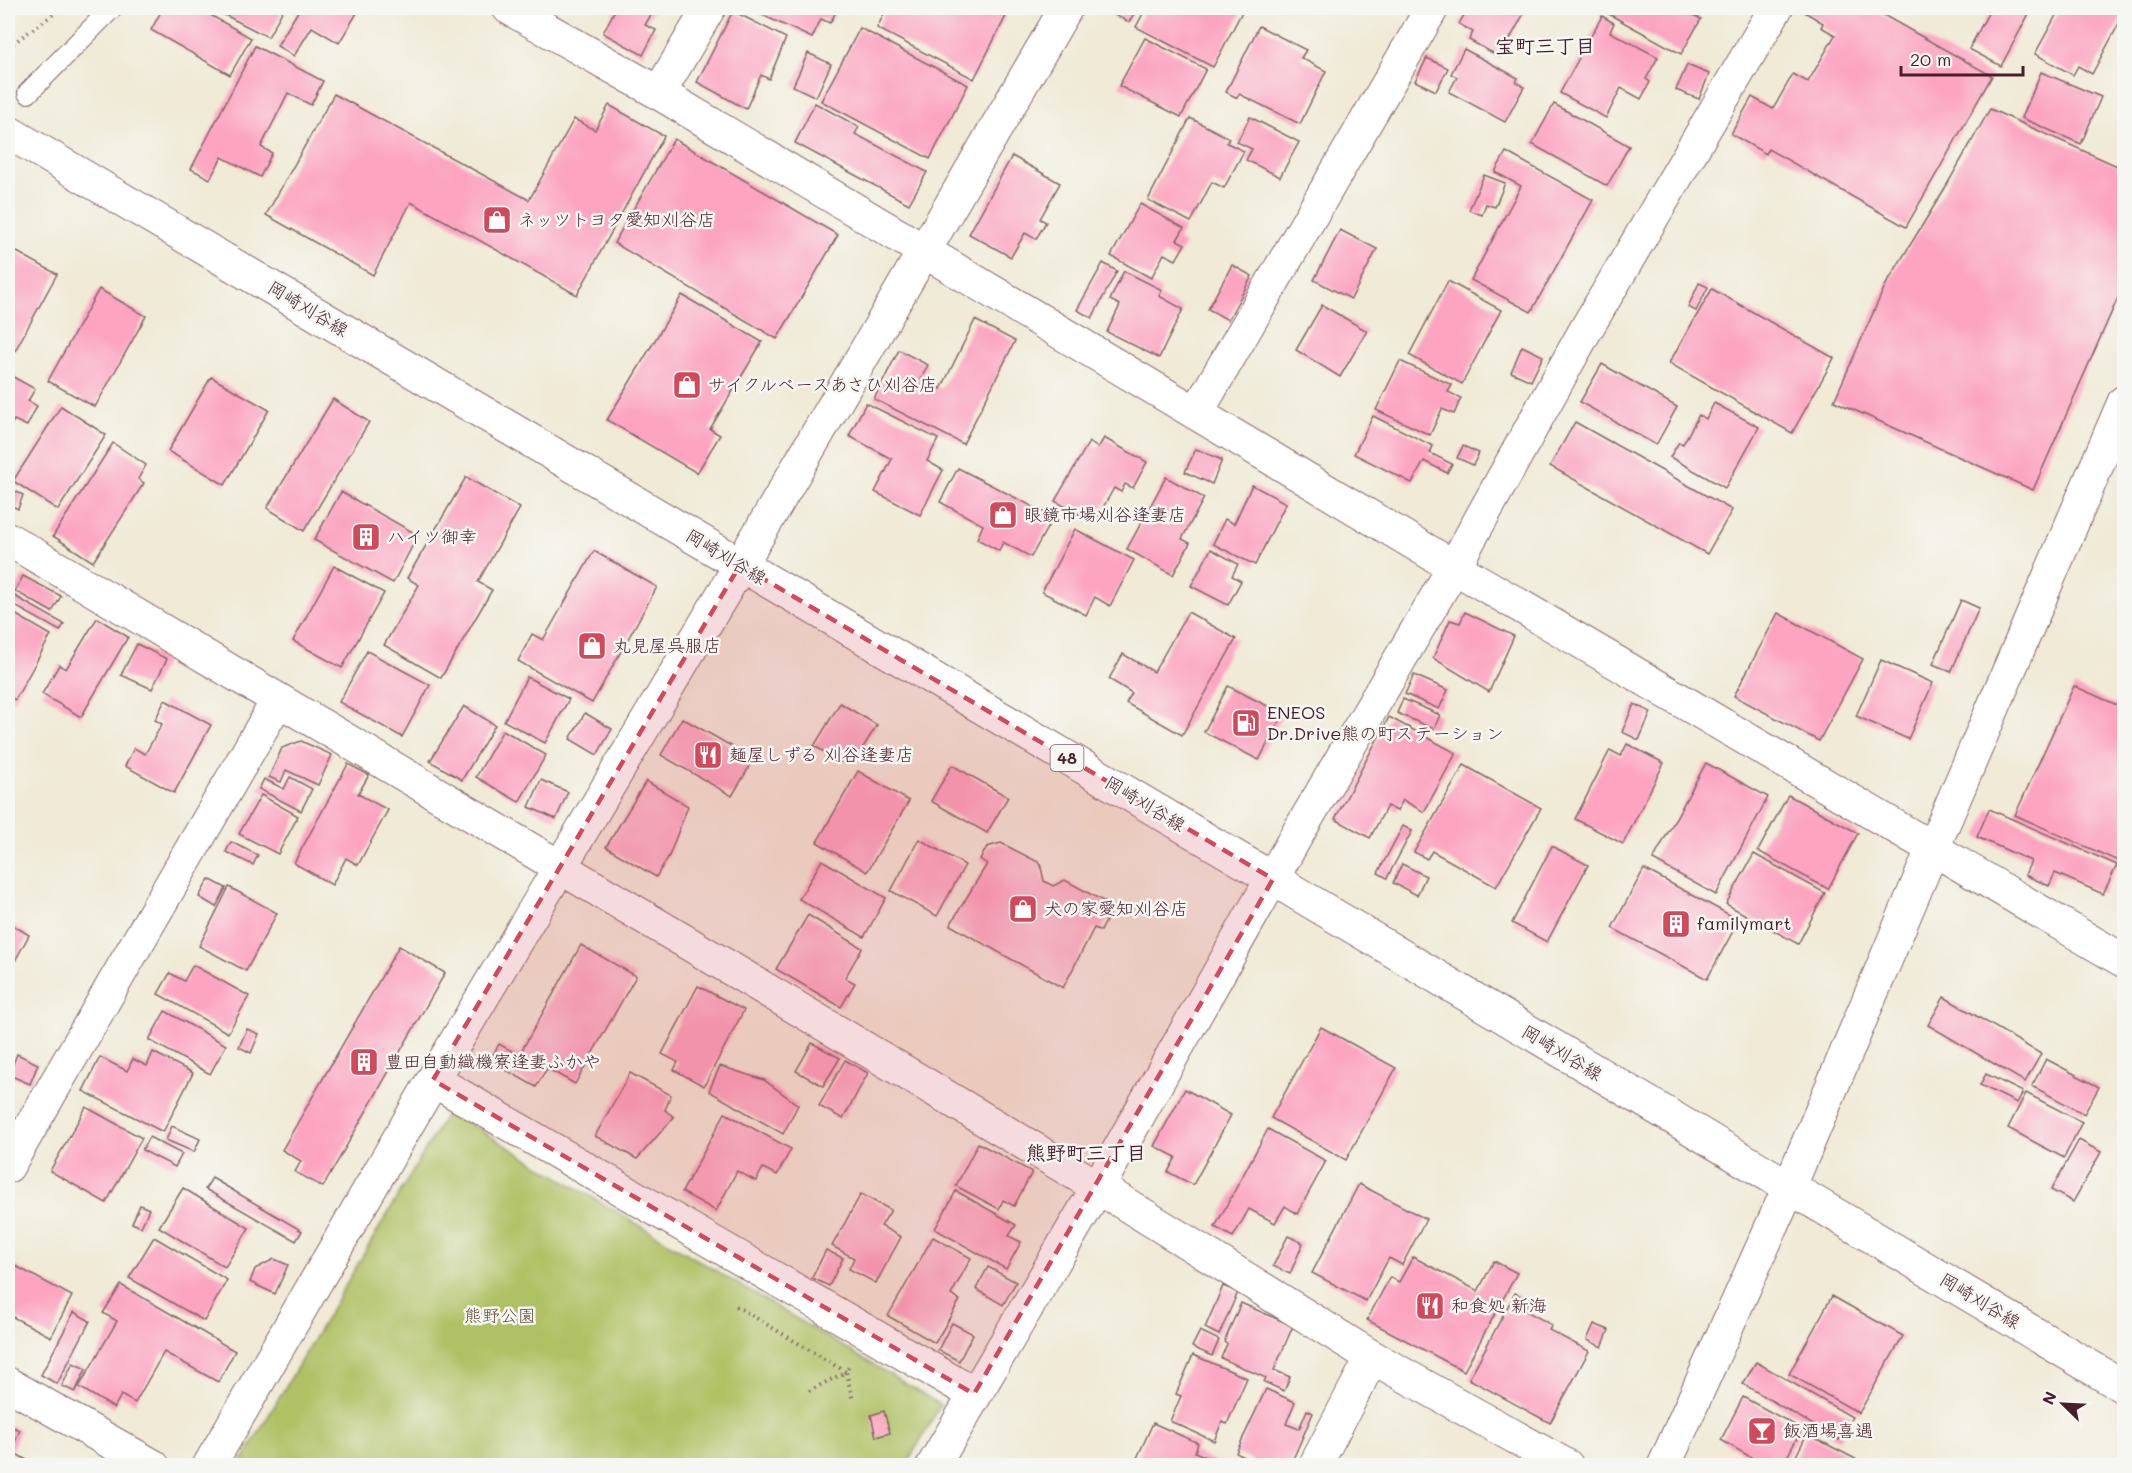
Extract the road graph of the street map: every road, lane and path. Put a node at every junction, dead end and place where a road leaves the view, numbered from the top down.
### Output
1 (62, 8) edge
2 (112, 8) edge
3 (509, 8) edge
4 (709, 8) edge
5 (1066, 8) edge
6 (1432, 8) edge
7 (1776, 8) edge
8 (8, 47) edge
9 (28, 93) dead end
10 (659, 93) junction
11 (8, 132) edge
12 (925, 253) junction
13 (2124, 402) edge
14 (1197, 412) junction
15 (9, 542) edge
16 (740, 565) junction
17 (1454, 567) junction
18 (278, 700) junction
19 (1933, 848) junction
20 (559, 867) junction
21 (1273, 879) junction
22 (2124, 962) edge
23 (433, 1080) junction
24 (8, 1166) edge
25 (1098, 1187) junction
26 (1789, 1188) junction
27 (1371, 1357) junction
28 (8, 1384) edge
29 (2124, 1387) edge
30 (808, 1391) dead end
31 (975, 1394) junction
32 (853, 1401) dead end
33 (153, 1466) edge
34 (209, 1466) edge
35 (933, 1466) edge
36 (1315, 1466) edge
37 (1567, 1466) edge
38 (1664, 1466) edge

1 - 8 path
2 - 9 lane
3 - 10 street
4 - 10 street
5 - 12 street
6 - 14 street
7 - 17 street
10 - 12 street
11 - 16 street, 岡崎刈谷線 / 48
12 - 14 street
12 - 16 street
13 - 19 street
14 - 17 street
15 - 18 street
16 - 20 street
16 - 21 street, 岡崎刈谷線 / 48
17 - 19 street
17 - 21 street
18 - 20 street
18 - 24 street
19 - 22 street
19 - 26 street
20 - 23 street
20 - 25 street
21 - 25 street
21 - 26 street, 岡崎刈谷線 / 48
23 - 31 street
23 - 34 street
25 - 27 street
25 - 31 street
26 - 29 street, 岡崎刈谷線 / 48
26 - 38 street
27 - 36 street
27 - 37 street
28 - 33 street
30 - 32 path
31 - 35 street

